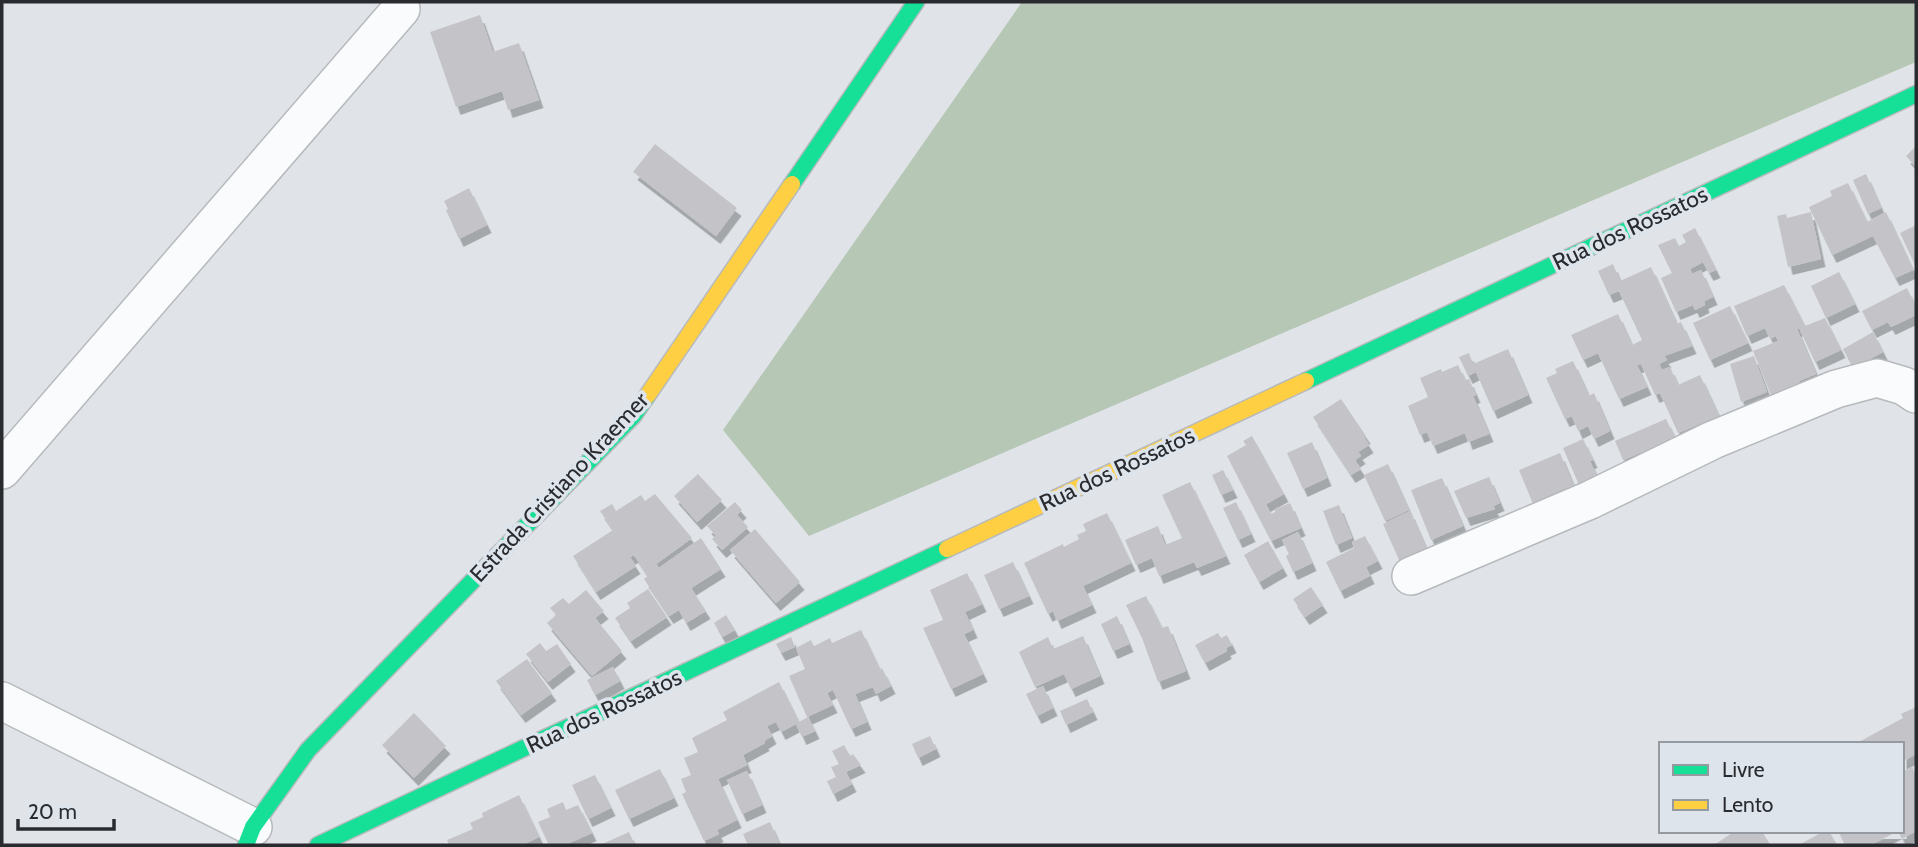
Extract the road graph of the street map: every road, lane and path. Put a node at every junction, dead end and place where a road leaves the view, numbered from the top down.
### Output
1 (916, 2) edge
2 (401, 9) dead end
3 (1916, 93) edge
4 (1916, 394) edge
5 (2, 470) edge
6 (1411, 576) dead end
7 (2, 701) edge
8 (250, 836) edge
9 (318, 845) edge

1 - 8 street, Estrada Cristiano Kraemer
2 - 5 street
3 - 9 street, Rua dos Rossatos
4 - 6 street
7 - 8 street

